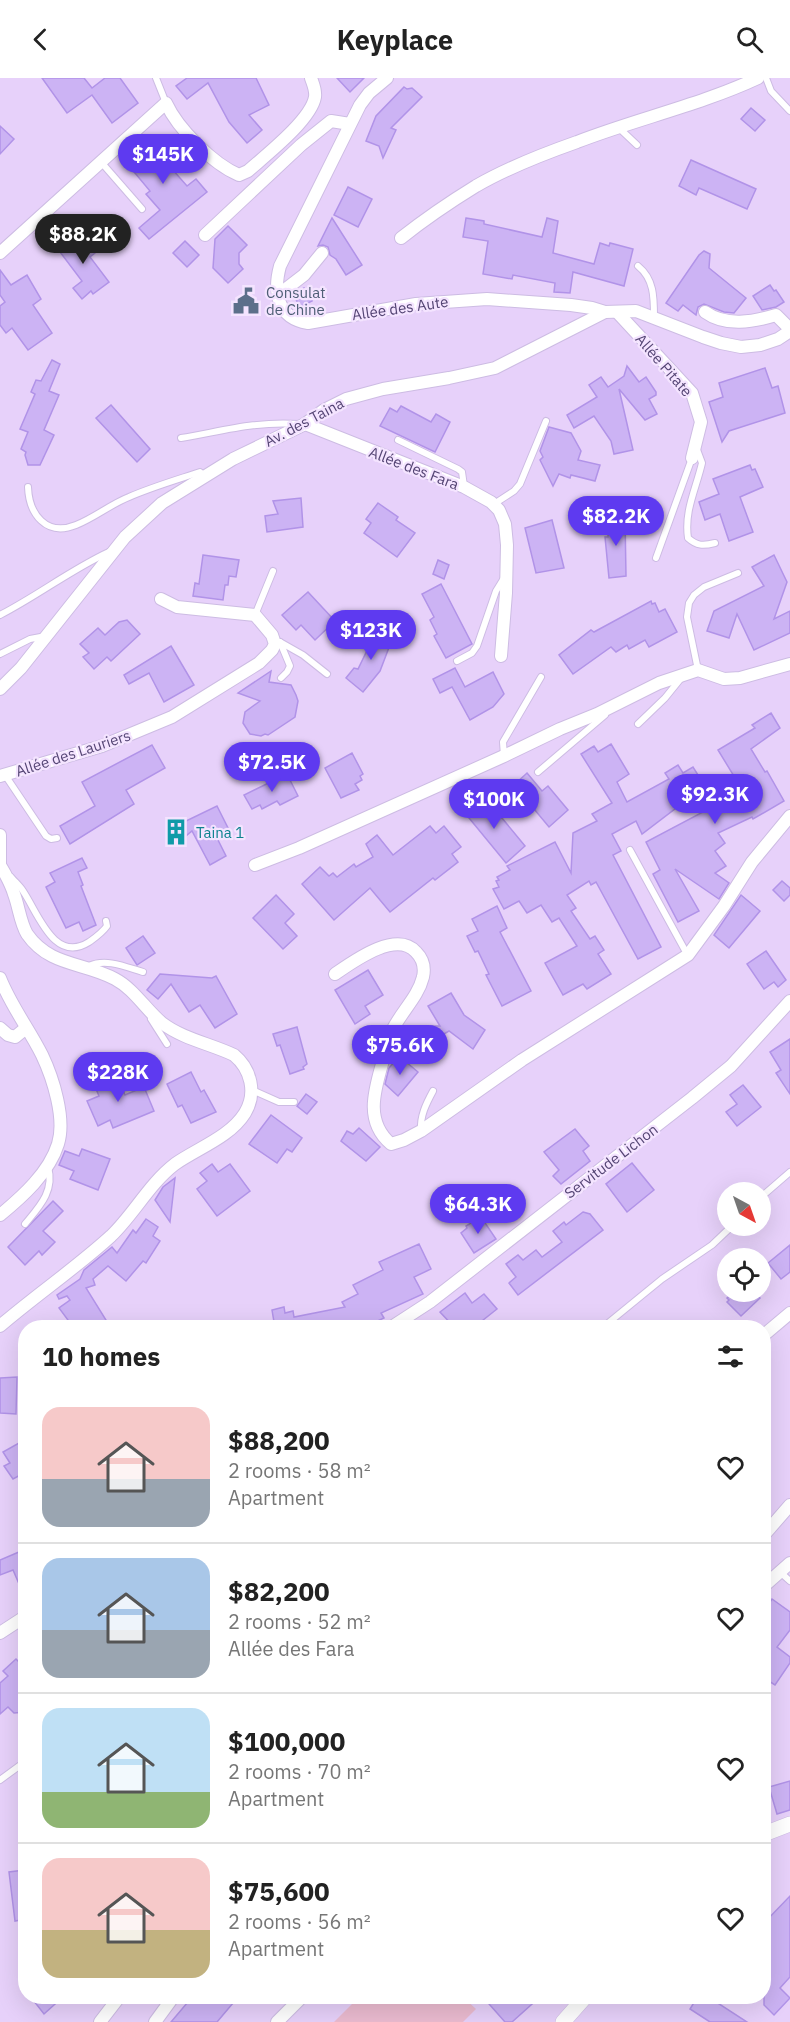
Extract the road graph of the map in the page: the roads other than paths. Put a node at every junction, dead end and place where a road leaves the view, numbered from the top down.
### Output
1 (156, 78) edge
2 (311, 78) edge
3 (387, 78) edge
4 (758, 78) edge
5 (766, 78) edge
6 (166, 103) junction
7 (790, 111) edge
8 (350, 124) junction
9 (619, 128) junction
10 (637, 145) dead end
11 (101, 162) junction
12 (142, 209) dead end
13 (206, 235) dead end
14 (401, 238) dead end
15 (0, 253) edge
16 (322, 253) dead end
17 (638, 266) dead end
18 (278, 295) junction
19 (611, 312) junction
20 (705, 312) dead end
21 (654, 317) junction
22 (790, 330) edge
23 (546, 421) dead end
24 (305, 424) junction
25 (181, 438) dead end
26 (398, 440) dead end
27 (694, 452) junction
28 (205, 476) junction
29 (28, 487) dead end
30 (464, 487) junction
31 (493, 504) junction
32 (715, 543) dead end
33 (115, 549) junction
34 (656, 558) dead end
35 (273, 571) dead end
36 (738, 573) dead end
37 (506, 575) junction
38 (160, 599) dead end
39 (0, 615) edge
40 (255, 615) junction
41 (46, 636) junction
42 (278, 643) junction
43 (0, 654) edge
44 (501, 656) dead end
45 (457, 661) dead end
46 (790, 664) edge
47 (698, 670) junction
48 (327, 674) dead end
49 (685, 675) junction
50 (541, 677) dead end
51 (281, 678) dead end
52 (0, 689) edge
53 (619, 703) junction
54 (638, 724) dead end
55 (504, 756) junction
56 (538, 772) dead end
57 (2, 775) edge
58 (790, 816) edge
59 (0, 835) edge
60 (57, 838) dead end
61 (630, 850) dead end
62 (0, 866) edge
63 (255, 866) dead end
64 (106, 921) dead end
65 (687, 955) junction
66 (85, 969) junction
67 (143, 972) dead end
68 (335, 974) dead end
69 (0, 978) edge
70 (790, 1000) edge
71 (145, 1008) junction
72 (0, 1028) edge
73 (26, 1028) junction
74 (167, 1044) dead end
75 (252, 1090) junction
76 (433, 1091) dead end
77 (294, 1102) dead end
78 (421, 1131) junction
79 (48, 1165) junction
80 (790, 1172) edge
81 (771, 1188) edge
82 (0, 1215) edge
83 (25, 1224) dead end
84 (721, 1236) edge
85 (790, 1313) edge
86 (402, 1320) edge
87 (612, 1320) edge
88 (0, 1326) edge
89 (771, 1329) edge
90 (790, 1505) edge
91 (771, 1527) edge
92 (790, 1563) edge
93 (780, 1572) junction
94 (771, 1580) edge
95 (790, 1581) edge
96 (18, 1621) edge
97 (0, 1633) edge
98 (18, 1767) edge
99 (0, 1780) edge
100 (790, 1824) edge
101 (771, 1831) edge
102 (114, 2004) edge
103 (168, 2004) edge
104 (294, 2004) edge
105 (579, 2004) edge
106 (100, 2022) edge
107 (155, 2022) edge
108 (277, 2022) edge
109 (563, 2022) edge

1 - 6 lane
2 - 6 street
3 - 8 street
4 - 9 street
5 - 7 lane
6 - 11 street
8 - 13 street
8 - 18 street
9 - 10 lane
9 - 14 street
11 - 12 lane
11 - 15 street
16 - 18 street
17 - 21 lane
18 - 19 street, Allée des Aute
19 - 21 street
19 - 24 street, Av. des Taina
19 - 27 street, Allée Pitate
20 - 22 street
21 - 22 street
23 - 31 lane
24 - 25 lane, Allée des Fara
24 - 28 street, Av. des Taina
24 - 30 street, Allée des Fara
26 - 30 lane
27 - 32 lane
27 - 34 lane
28 - 29 lane
28 - 33 street, Av. des Taina
30 - 31 street, Allée des Fara
31 - 37 street
33 - 39 lane
33 - 41 street, Av. des Taina
35 - 40 lane
36 - 47 lane
37 - 44 street
37 - 45 lane
38 - 40 street
40 - 42 street
41 - 43 lane
41 - 52 street, Av. des Taina
42 - 48 lane
42 - 51 lane
42 - 57 street, Allée des Lauriers
46 - 47 street
47 - 49 street
49 - 53 street
49 - 54 lane
50 - 55 lane
53 - 55 street
53 - 56 lane
55 - 63 street
57 - 60 lane
58 - 65 street
59 - 62 street
61 - 65 lane
62 - 64 lane
62 - 66 street
65 - 78 street
66 - 67 lane
66 - 71 street
68 - 78 street
69 - 73 street
70 - 86 street, Servitude Lichon
71 - 74 lane
71 - 75 street
72 - 73 street
73 - 79 street
75 - 77 lane
75 - 88 street
76 - 78 lane
79 - 82 street
79 - 83 lane
80 - 81 lane
84 - 87 lane
85 - 89 street
90 - 91 street
92 - 93 street
93 - 94 street
93 - 95 lane
96 - 97 street
98 - 99 lane
100 - 101 street
102 - 106 street
103 - 107 street
104 - 108 street
105 - 109 street

